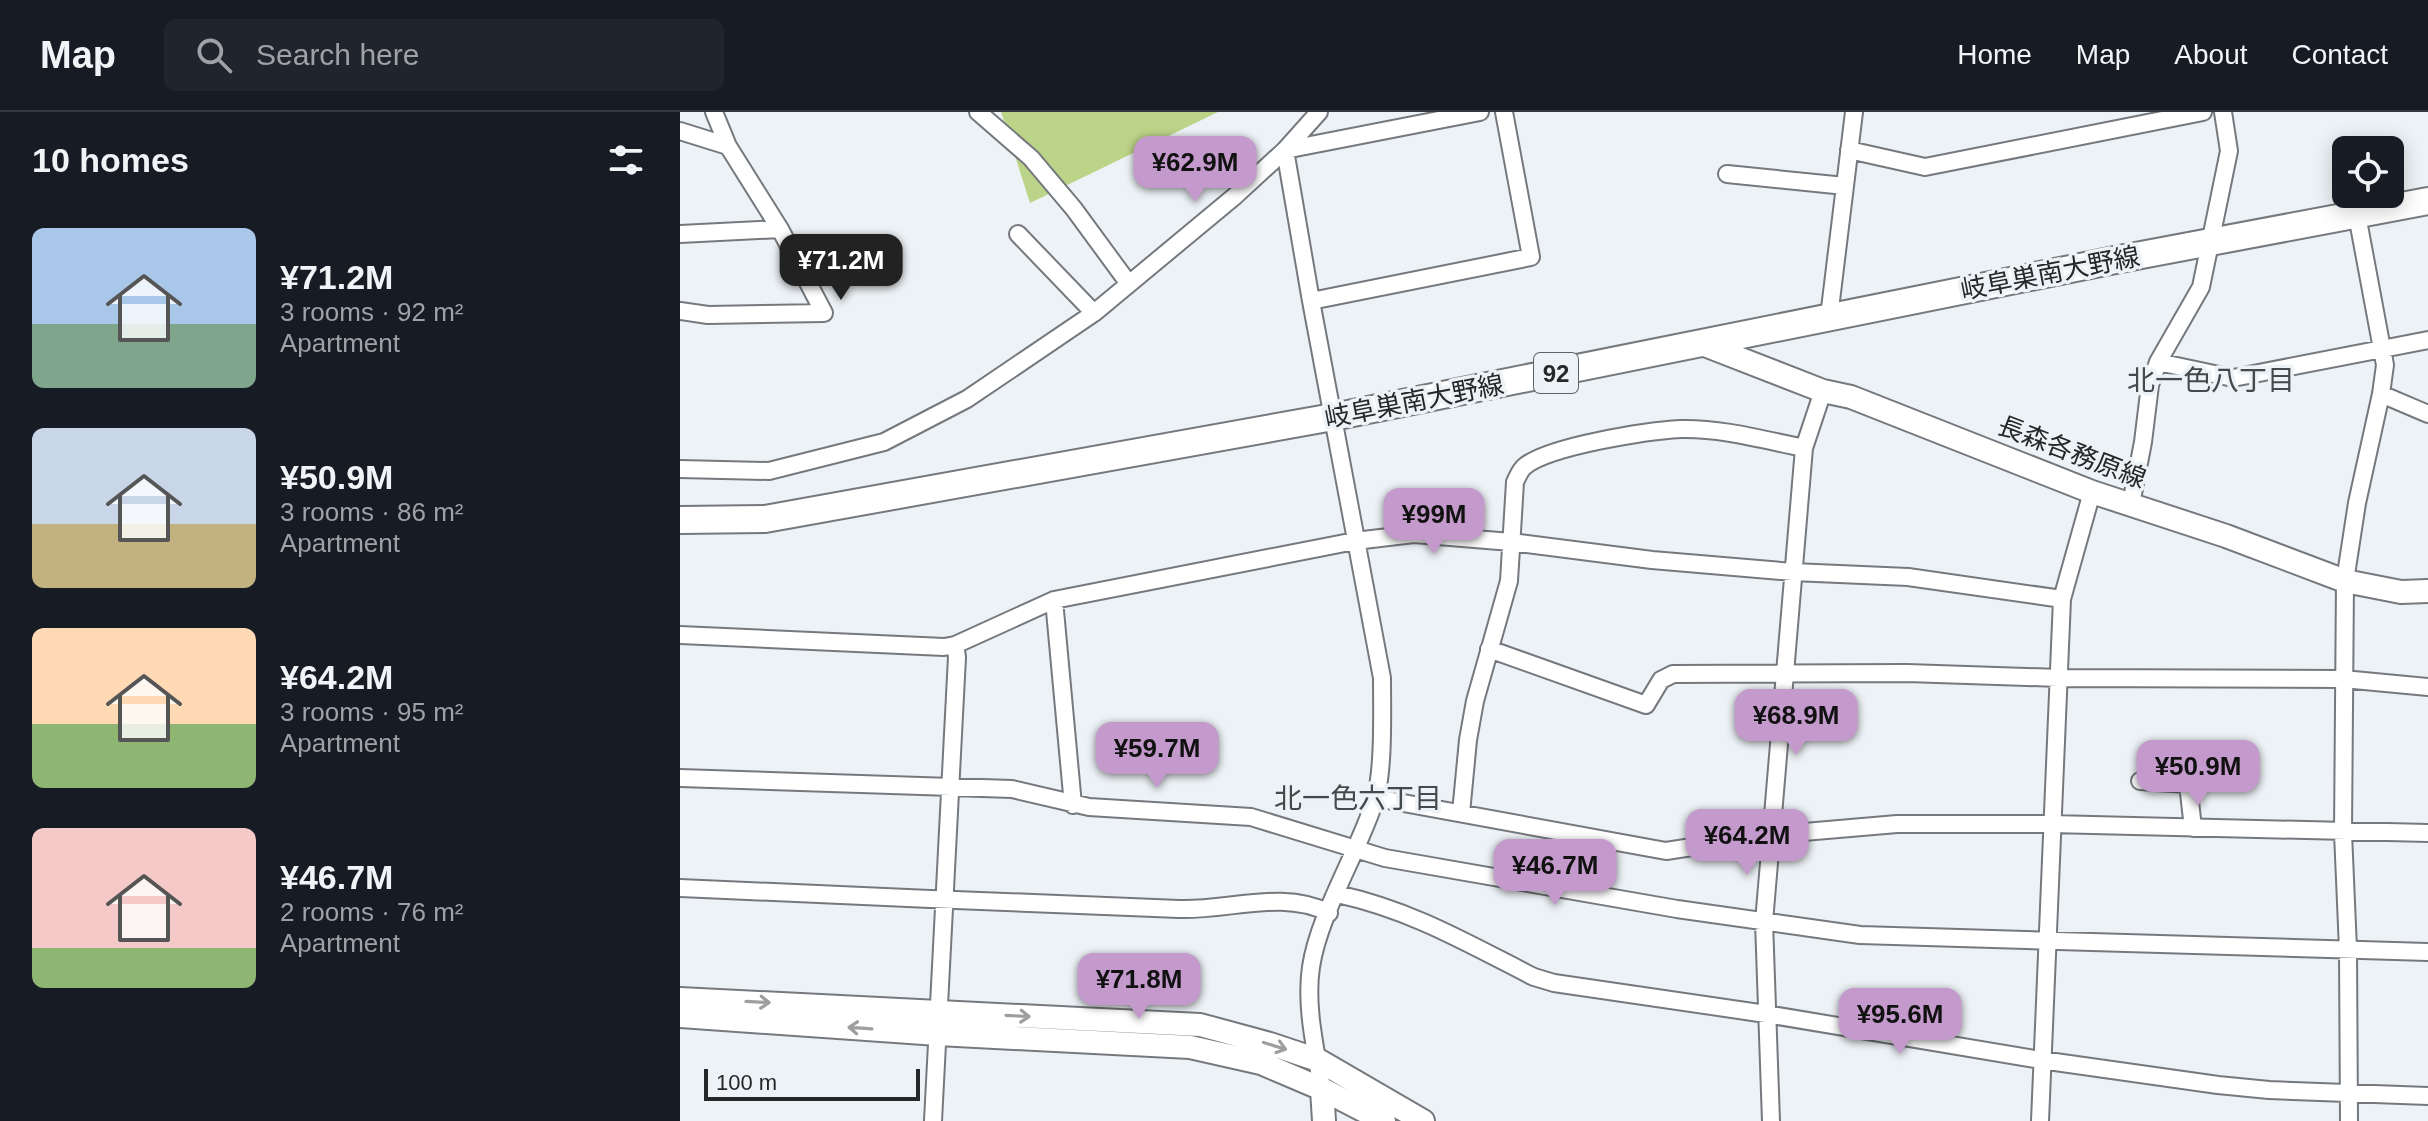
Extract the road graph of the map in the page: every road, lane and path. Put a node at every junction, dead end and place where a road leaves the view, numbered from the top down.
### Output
1 (714, 112) edge
2 (978, 112) edge
3 (1319, 112) edge
4 (1480, 112) edge
5 (1504, 112) edge
6 (1854, 112) edge
7 (2203, 112) edge
8 (2223, 112) edge
9 (680, 131) edge
10 (728, 146) junction
11 (1285, 150) junction
12 (1849, 150) junction
13 (1727, 174) dead end
14 (1845, 186) junction
15 (2428, 201) edge
16 (2357, 215) junction
17 (780, 229) junction
18 (680, 234) edge
19 (1018, 234) dead end
20 (2210, 244) junction
21 (1129, 284) junction
22 (1311, 301) junction
23 (680, 311) edge
24 (1094, 313) junction
25 (1829, 317) junction
26 (2428, 340) edge
27 (1702, 344) junction
28 (2383, 348) junction
29 (2158, 362) junction
30 (1823, 391) junction
31 (2381, 394) junction
32 (2428, 414) edge
33 (1333, 417) junction
34 (1804, 448) junction
35 (680, 469) edge
36 (2092, 492) junction
37 (2131, 504) junction
38 (680, 520) edge
39 (1355, 541) junction
40 (1511, 542) junction
41 (1793, 572) junction
42 (2345, 581) junction
43 (2428, 591) edge
44 (2062, 599) junction
45 (1054, 600) junction
46 (680, 635) edge
47 (955, 645) junction
48 (1489, 649) junction
49 (1783, 675) junction
50 (2059, 678) junction
51 (2343, 679) junction
52 (2428, 687) edge
53 (680, 778) edge
54 (2140, 781) dead end
55 (949, 786) junction
56 (1376, 798) junction
57 (1073, 805) junction
58 (1461, 813) junction
59 (2051, 824) junction
60 (2193, 828) junction
61 (2343, 833) junction
62 (2428, 833) edge
63 (1770, 835) junction
64 (1354, 850) junction
65 (680, 888) edge
66 (1337, 894) junction
67 (945, 899) junction
68 (1329, 913) junction
69 (1764, 922) junction
70 (2046, 940) junction
71 (2348, 949) junction
72 (2428, 952) edge
73 (680, 999) edge
74 (1766, 1014) junction
75 (680, 1016) edge
76 (939, 1023) junction
77 (1318, 1060) junction
78 (2041, 1060) junction
79 (1322, 1089) junction
80 (2348, 1093) junction
81 (2428, 1096) edge
82 (933, 1121) edge
83 (1324, 1121) edge
84 (1384, 1121) edge
85 (1423, 1121) edge
86 (1771, 1121) edge
87 (2040, 1121) edge
88 (2349, 1121) edge

1 - 10 street
2 - 21 street
3 - 11 street
4 - 11 street
5 - 22 street
6 - 12 street
7 - 12 street
8 - 20 street
9 - 10 street
10 - 17 street
11 - 21 street
11 - 22 street
12 - 14 street
13 - 14 street
14 - 25 street
15 - 16 main road, 岐阜巣南大野線 / 92
16 - 20 main road, 岐阜巣南大野線 / 92
16 - 28 street
17 - 18 street
17 - 23 street
19 - 24 street
20 - 25 main road, 岐阜巣南大野線 / 92
20 - 29 street
21 - 24 street
22 - 33 street
24 - 35 street
25 - 27 main road, 岐阜巣南大野線 / 92
26 - 28 street
27 - 30 street, 長森各務原線
27 - 33 main road, 岐阜巣南大野線 / 92
28 - 29 street
28 - 31 street
29 - 37 street
30 - 34 street
30 - 36 street, 長森各務原線
31 - 32 street
31 - 42 street
33 - 38 main road, 岐阜巣南大野線 / 92
33 - 39 street
34 - 40 street
34 - 41 street
36 - 37 street, 長森各務原線
36 - 44 street
37 - 42 street, 長森各務原線
39 - 40 street
39 - 45 street
39 - 56 street
40 - 41 street
40 - 48 street
41 - 44 street
41 - 49 street
42 - 43 street, 長森各務原線
42 - 51 street
44 - 50 street
45 - 47 street
45 - 57 street
46 - 47 street
47 - 55 street
48 - 49 street
48 - 58 street
49 - 50 street
49 - 63 street
50 - 51 street
50 - 59 street
51 - 52 street
51 - 61 street
53 - 55 street
54 - 60 street
55 - 57 street
55 - 67 street
56 - 58 street
56 - 64 street
57 - 64 street
58 - 63 street
59 - 60 street
59 - 63 street
59 - 70 street
60 - 61 street
61 - 62 street
61 - 71 street
63 - 69 street
64 - 66 street
64 - 69 street
65 - 67 street
66 - 68 street
66 - 74 street
67 - 68 street
67 - 76 street
68 - 77 street
69 - 70 street
69 - 74 street
70 - 71 street
70 - 78 street
71 - 72 street
71 - 80 street
73 -> 76 street
74 - 78 street
74 - 86 street
76 -> 75 street
76 -> 77 street
76 - 79 street
76 - 82 street
77 - 79 street
77 - 85 street
78 - 80 street
78 - 87 street
79 - 83 street
79 - 84 street
80 - 81 street
80 - 88 street

